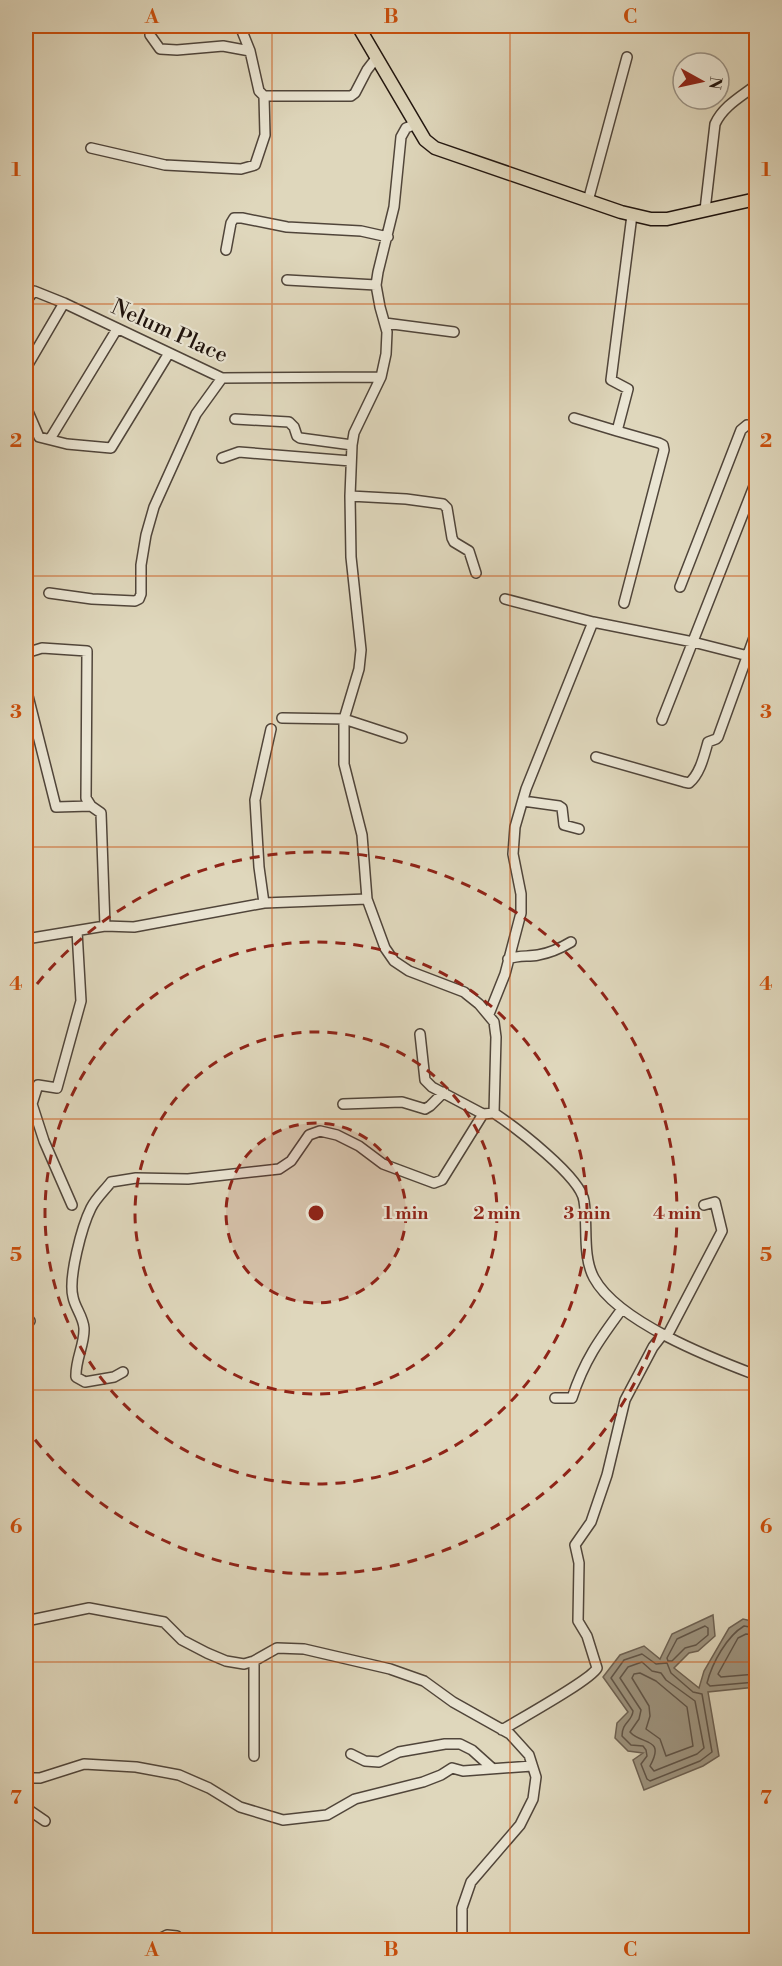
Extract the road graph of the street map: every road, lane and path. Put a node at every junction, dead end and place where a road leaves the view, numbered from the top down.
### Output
1 (152, 26) edge
2 (240, 26) edge
3 (358, 26) edge
4 (250, 51) junction
5 (377, 57) junction
6 (627, 57) dead end
7 (756, 85) edge
8 (264, 96) junction
9 (416, 124) junction
10 (91, 148) dead end
11 (756, 199) edge
12 (588, 201) junction
13 (705, 210) junction
14 (632, 215) junction
15 (388, 237) junction
16 (226, 250) dead end
17 (287, 280) dead end
18 (376, 285) junction
19 (26, 301) edge
20 (64, 303) junction
21 (385, 323) junction
22 (117, 328) junction
23 (454, 333) dead end
24 (169, 353) junction
25 (26, 368) edge
26 (381, 377) junction
27 (222, 378) junction
28 (26, 407) edge
29 (574, 418) dead end
30 (235, 419) dead end
31 (756, 428) edge
32 (617, 431) junction
33 (50, 440) junction
34 (352, 445) junction
35 (222, 458) dead end
36 (351, 461) junction
37 (756, 481) edge
38 (350, 496) junction
39 (476, 573) dead end
40 (680, 587) dead end
41 (49, 593) dead end
42 (505, 598) dead end
43 (624, 603) dead end
44 (593, 622) junction
45 (756, 632) edge
46 (693, 642) junction
47 (26, 654) edge
48 (752, 657) edge
49 (26, 688) edge
50 (282, 718) dead end
51 (344, 719) junction
52 (662, 720) dead end
53 (271, 729) dead end
54 (402, 738) dead end
55 (596, 757) dead end
56 (523, 801) junction
57 (91, 806) junction
58 (579, 829) dead end
59 (367, 899) junction
60 (264, 903) junction
61 (105, 926) junction
62 (76, 931) junction
63 (26, 939) edge
64 (572, 942) dead end
65 (508, 959) junction
66 (489, 1014) junction
67 (420, 1034) dead end
68 (444, 1092) junction
69 (343, 1104) dead end
70 (494, 1113) junction
71 (483, 1114) junction
72 (72, 1205) dead end
73 (704, 1205) dead end
74 (622, 1309) junction
75 (665, 1335) junction
76 (123, 1372) dead end
77 (756, 1375) edge
78 (555, 1398) dead end
79 (26, 1621) edge
80 (254, 1661) junction
81 (502, 1730) junction
82 (351, 1754) dead end
83 (254, 1756) dead end
84 (532, 1766) junction
85 (492, 1768) junction
86 (26, 1778) edge
87 (26, 1808) edge
88 (45, 1821) dead end
89 (157, 1941) edge
90 (176, 1941) edge
91 (462, 1941) edge

1 - 4 street
2 - 4 street
3 - 5 main road
4 - 8 street
5 - 8 street
5 - 9 main road
6 - 12 street
7 - 13 street
8 - 10 street
9 - 12 main road
9 - 15 street
11 - 13 main road
12 - 14 main road
13 - 14 main road
14 - 32 street
15 - 16 street
15 - 18 street
17 - 18 street
18 - 21 street
19 - 20 street, Nelum Place
20 - 22 street, Nelum Place
20 - 25 street
21 - 23 street
21 - 26 street
22 - 24 street, Nelum Place
22 - 33 street
24 - 27 street, Nelum Place
24 - 33 street
26 - 27 street, Nelum Place
26 - 34 street
27 - 41 street
28 - 33 street
29 - 32 street
30 - 34 street
31 - 40 street
32 - 43 street
34 - 36 street
35 - 36 street
36 - 38 street
37 - 46 street
38 - 39 street
38 - 51 street
42 - 44 street
44 - 46 street
44 - 56 street
45 - 48 street
46 - 48 street
46 - 52 street
47 - 57 street
48 - 55 street
49 - 57 street
50 - 51 street
51 - 54 street
51 - 59 street
53 - 60 street
56 - 58 street
56 - 65 street
57 - 61 street
59 - 60 street
59 - 66 street
60 - 61 street
61 - 62 street
62 - 63 street
62 - 72 street
64 - 65 street
65 - 66 street
66 - 70 street
67 - 68 street
68 - 69 street
68 - 71 street
70 - 71 street
70 - 74 street
71 - 76 street
73 - 75 street
74 - 75 street
74 - 78 street
75 - 77 street
75 - 81 street
79 - 80 street
80 - 81 street
80 - 83 street
81 - 84 street
82 - 85 street
84 - 85 street
84 - 91 street
85 - 86 street
87 - 88 street
89 - 90 street

